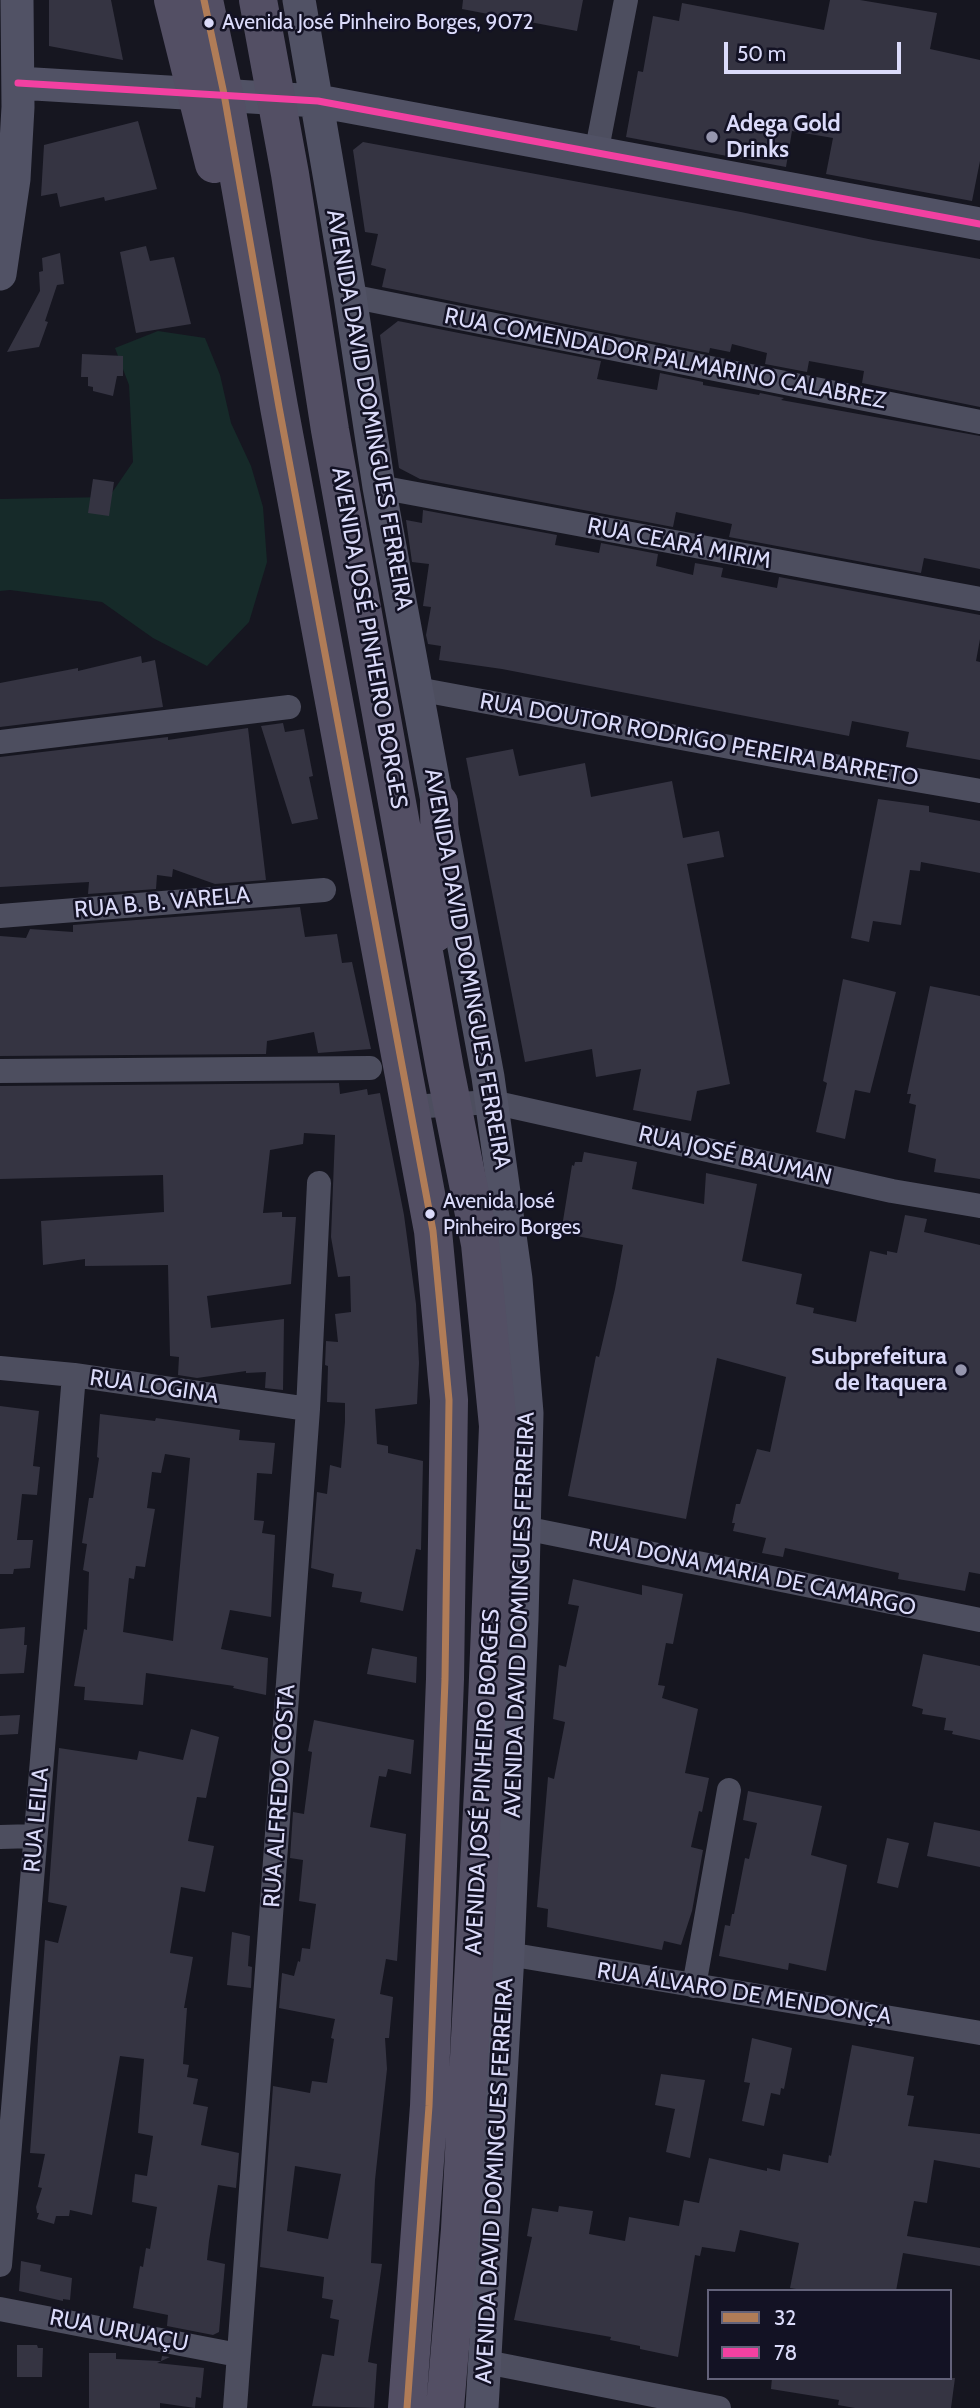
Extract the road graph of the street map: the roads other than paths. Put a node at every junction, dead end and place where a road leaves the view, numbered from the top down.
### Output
1 (17, 0) edge
2 (173, 0) edge
3 (204, 0) edge
4 (258, 0) edge
5 (299, 0) edge
6 (626, 0) edge
7 (18, 83) junction
8 (209, 93) junction
9 (275, 98) junction
10 (317, 101) junction
11 (596, 154) junction
12 (980, 224) edge
13 (0, 274) edge
14 (350, 296) junction
15 (980, 422) edge
16 (379, 487) junction
17 (980, 599) edge
18 (417, 689) junction
19 (289, 707) dead end
20 (0, 742) edge
21 (980, 791) edge
22 (439, 803) junction
23 (324, 890) dead end
24 (0, 916) edge
25 (430, 980) junction
26 (370, 1068) dead end
27 (0, 1071) edge
28 (492, 1102) junction
29 (451, 1103) junction
30 (410, 1107) junction
31 (319, 1183) dead end
32 (980, 1206) edge
33 (0, 1368) edge
34 (74, 1375) junction
35 (308, 1409) junction
36 (524, 1528) junction
37 (980, 1620) edge
38 (729, 1790) dead end
39 (0, 1836) edge
40 (35, 1836) junction
41 (508, 1954) junction
42 (694, 1986) junction
43 (980, 2033) edge
44 (2, 2234) edge
45 (0, 2265) edge
46 (0, 2309) edge
47 (238, 2355) junction
48 (486, 2362) junction
49 (235, 2408) edge
50 (407, 2408) edge
51 (445, 2408) edge
52 (482, 2408) edge
53 (719, 2408) edge

1 - 7 street
2 - 8 main road
3 - 8 main road
4 - 9 main road, AVENIDA JOSÉ PINHEIRO BORGES
5 - 10 street, AVENIDA DAVID DOMINGUES FERREIRA
6 - 11 street
7 - 8 street
7 - 13 street
8 - 9 street
8 - 30 main road, AVENIDA JOSÉ PINHEIRO BORGES
9 - 10 street
9 - 25 main road, AVENIDA JOSÉ PINHEIRO BORGES
10 - 11 street
10 - 14 street, AVENIDA DAVID DOMINGUES FERREIRA
11 - 12 street
14 - 15 street, RUA COMENDADOR PALMARINO CALABREZ
14 - 16 street, AVENIDA DAVID DOMINGUES FERREIRA
16 - 17 street, RUA CEARÁ MIRIM
16 - 18 street, AVENIDA DAVID DOMINGUES FERREIRA
18 - 21 street, RUA DOUTOR RODRIGO PEREIRA BARRETO
18 - 22 street, AVENIDA DAVID DOMINGUES FERREIRA
19 - 20 street
22 - 25 main road
22 - 28 street, AVENIDA DAVID DOMINGUES FERREIRA
23 - 24 street, RUA B. B. VARELA
25 - 29 main road, AVENIDA JOSÉ PINHEIRO BORGES
26 - 27 street
28 - 29 street, RUA JOSÉ BAUMAN
28 - 32 street, RUA JOSÉ BAUMAN
28 - 36 street, AVENIDA DAVID DOMINGUES FERREIRA
29 - 30 street, RUA JOSÉ BAUMAN
29 - 51 main road, AVENIDA JOSÉ PINHEIRO BORGES
30 - 50 main road, AVENIDA JOSÉ PINHEIRO BORGES
31 - 35 street, RUA ALFREDO COSTA
33 - 34 street, RUA LOGINA
34 - 35 street, RUA LOGINA
34 - 40 street, RUA LEILA
35 - 47 street, RUA ALFREDO COSTA
36 - 37 street, RUA DONA MARIA DE CAMARGO
36 - 41 street, AVENIDA DAVID DOMINGUES FERREIRA
38 - 42 street
39 - 40 street
40 - 44 street, RUA LEILA
41 - 42 street, RUA ÁLVARO DE MENDONÇA
41 - 48 street, AVENIDA DAVID DOMINGUES FERREIRA
42 - 43 street, RUA ÁLVARO DE MENDONÇA
44 - 45 street, RUA LEILA
46 - 47 street, RUA URUAÇU
47 - 49 street, RUA ALFREDO COSTA
48 - 52 street, AVENIDA DAVID DOMINGUES FERREIRA
48 - 53 street

